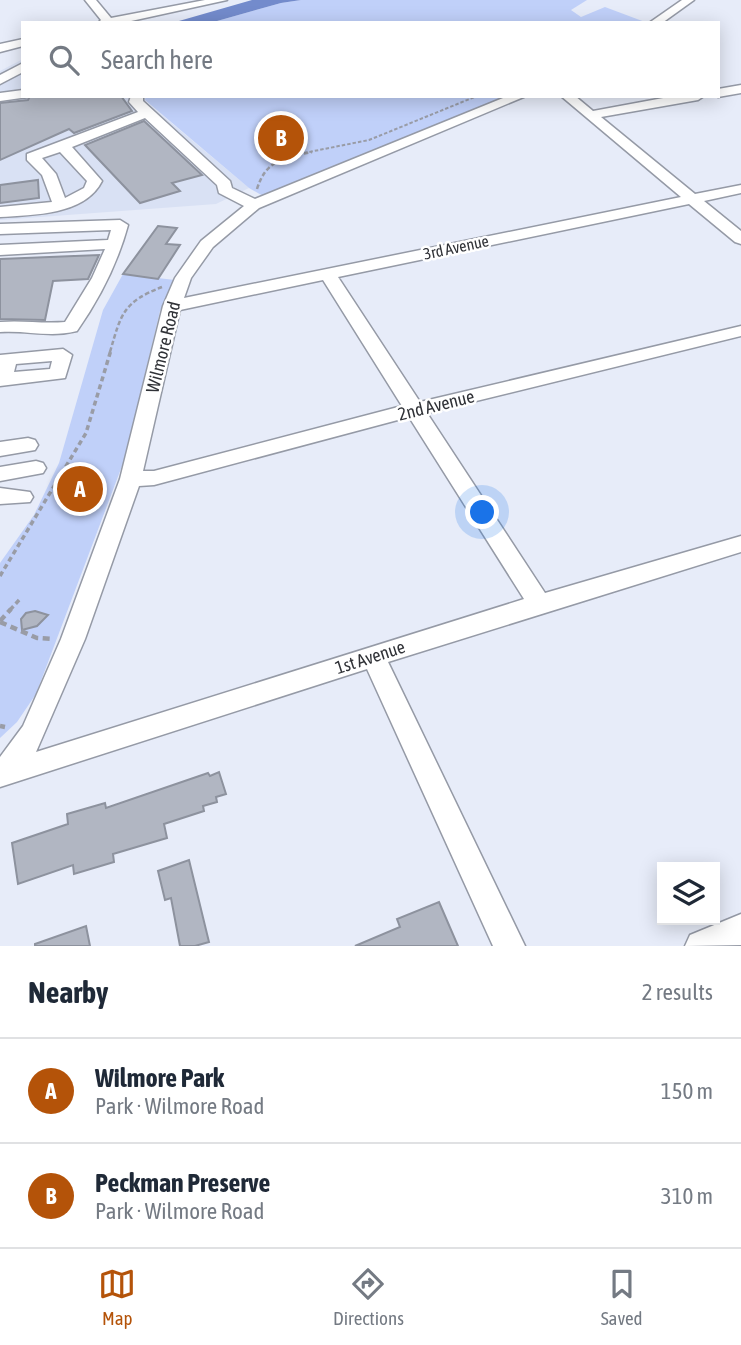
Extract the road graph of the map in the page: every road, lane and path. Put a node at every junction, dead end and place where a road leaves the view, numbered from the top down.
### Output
1 (90, 0) edge
2 (218, 0) edge
3 (689, 0) edge
4 (105, 21) edge
5 (111, 21) edge
6 (657, 21) edge
7 (21, 43) edge
8 (0, 48) edge
9 (21, 68) edge
10 (0, 80) edge
11 (741, 89) edge
12 (21, 93) edge
13 (720, 93) edge
14 (0, 97) edge
15 (137, 98) edge
16 (472, 98) edge
17 (515, 98) edge
18 (569, 98) edge
19 (687, 98) edge
20 (147, 113) junction
21 (590, 115) junction
22 (64, 146) junction
23 (741, 189) edge
24 (692, 199) junction
25 (251, 203) junction
26 (60, 204) junction
27 (0, 212) edge
28 (0, 229) edge
29 (741, 239) edge
30 (116, 244) junction
31 (0, 250) edge
32 (327, 273) junction
33 (183, 278) junction
34 (172, 306) junction
35 (0, 327) edge
36 (741, 331) edge
37 (413, 410) junction
38 (28, 446) dead end
39 (0, 449) edge
40 (36, 468) dead end
41 (0, 474) edge
42 (131, 479) junction
43 (741, 544) edge
44 (0, 576) edge
45 (20, 599) dead end
46 (539, 604) junction
47 (0, 621) edge
48 (73, 639) junction
49 (373, 656) junction
50 (0, 775) edge
51 (741, 929) edge
52 (509, 946) edge
53 (701, 946) edge

1 - 4 street
2 - 5 street
3 - 6 street
7 - 8 street
9 - 10 street
11 - 13 street
12 - 14 street
15 - 20 street
16 - 25 path
17 - 25 street, Wilmore Road
18 - 21 street
19 - 21 street
20 - 22 street
20 - 25 street
21 - 24 street
22 - 26 street
22 - 26 street
23 - 24 street, 3rd Avenue
24 - 29 street
24 - 32 street, 3rd Avenue
25 - 33 street, Wilmore Road
26 - 27 street
28 - 30 street
30 - 31 street
30 - 35 street
32 - 34 street, 3rd Avenue
32 - 37 street
33 - 34 street, Wilmore Road
33 - 44 path
34 - 42 street, Wilmore Road
36 - 37 street, 2nd Avenue
37 - 42 street, 2nd Avenue
37 - 46 street
38 - 39 street
40 - 41 street
42 - 48 street, Wilmore Road
43 - 46 street, 1st Avenue
45 - 47 path
46 - 49 street, 1st Avenue
47 - 48 path
48 - 50 street, Wilmore Road
49 - 50 street, 1st Avenue
49 - 52 street
51 - 53 street

